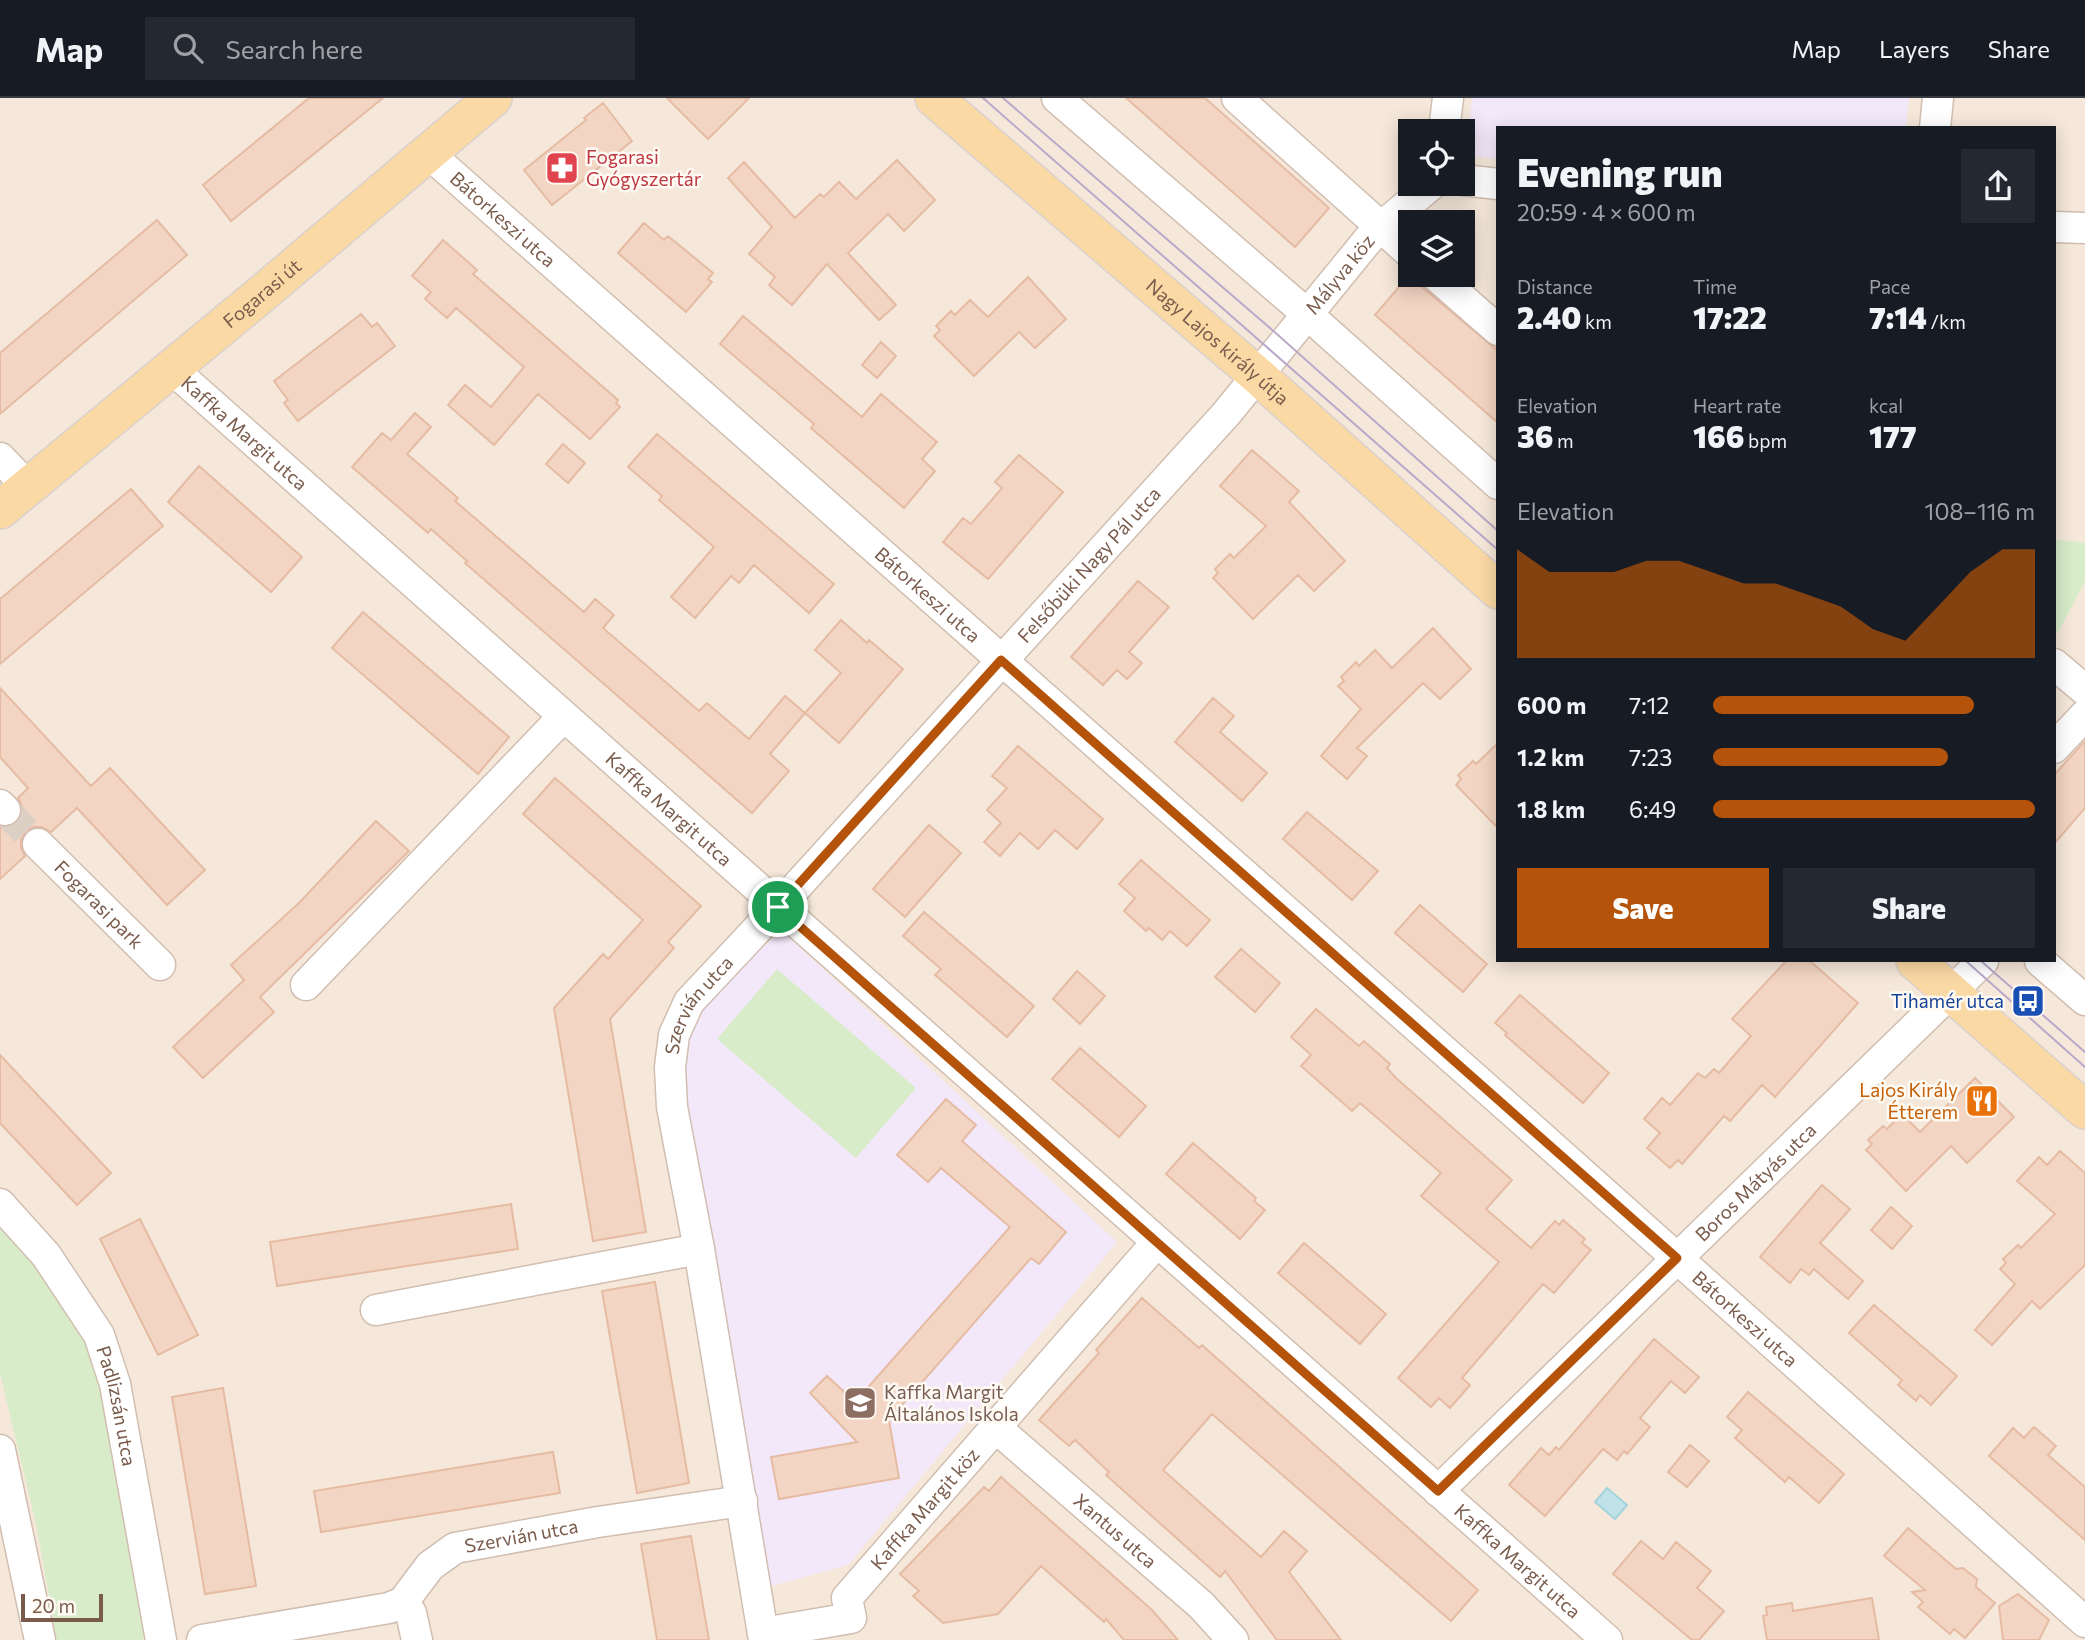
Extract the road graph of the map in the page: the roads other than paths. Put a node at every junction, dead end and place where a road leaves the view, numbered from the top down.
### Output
1 (493, 98) edge
2 (934, 98) edge
3 (1057, 98) edge
4 (1237, 98) edge
5 (1448, 98) edge
6 (1938, 98) edge
7 (1445, 119) edge
8 (1935, 126) edge
9 (428, 153) junction
10 (1475, 181) edge
11 (1496, 184) edge
12 (1418, 196) edge
13 (1382, 227) junction
14 (2056, 228) edge
15 (2085, 228) edge
16 (1398, 242) edge
17 (1449, 287) edge
18 (1307, 314) junction
19 (1496, 328) edge
20 (171, 368) junction
21 (1258, 376) junction
22 (0, 458) edge
23 (1496, 482) edge
24 (27, 486) junction
25 (0, 510) edge
26 (1496, 588) edge
27 (1001, 660) junction
28 (2056, 666) edge
29 (2085, 690) edge
30 (2085, 715) edge
31 (562, 717) junction
32 (2056, 746) edge
33 (38, 844) tunnel mouth
34 (778, 907) junction
35 (1916, 962) edge
36 (1982, 962) edge
37 (2041, 962) edge
38 (160, 965) dead end
39 (306, 985) dead end
40 (1952, 992) junction
41 (2085, 1000) edge
42 (2085, 1110) edge
43 (0, 1204) edge
44 (1157, 1242) junction
45 (699, 1249) junction
46 (1677, 1258) junction
47 (376, 1310) dead end
48 (995, 1427) junction
49 (0, 1450) edge
50 (1438, 1491) junction
51 (742, 1501) junction
52 (403, 1602) junction
53 (2085, 1622) edge
54 (853, 1629) edge
55 (764, 1636) edge
56 (40, 1640) edge
57 (161, 1640) edge
58 (202, 1640) edge
59 (417, 1640) edge
60 (1233, 1640) edge
61 (1607, 1640) edge

1 - 9 main road, Fogarasi út
2 - 21 main road, Nagy Lajos király útja
3 - 18 street
4 - 13 street
5 - 7 street
6 - 8 street
9 - 20 main road, Fogarasi út
9 - 27 street, Bátorkeszi utca
10 - 11 street
12 - 13 street, Mályva köz
13 - 16 street
13 - 18 street, Mályva köz
14 - 15 street
17 - 19 street
18 - 21 street, Mályva köz
18 - 23 street
20 - 24 main road, Fogarasi út
20 - 31 street, Kaffka Margit utca
21 - 26 main road, Nagy Lajos király útja
21 - 27 street, Felsőbüki Nagy Pál utca
22 - 24 street
24 - 25 main road, Fogarasi út
27 - 34 street, Felsőbüki Nagy Pál utca
27 - 46 street, Bátorkeszi utca
28 - 29 street
30 - 32 street
31 - 34 street, Kaffka Margit utca
31 - 39 street
33 - 38 street, Fogarasi park
34 - 44 street, Kaffka Margit utca
34 - 45 street, Szervián utca
35 - 40 main road
36 - 40 street, Boros Mátyás utca
37 - 41 street
40 - 42 main road
40 - 46 street, Boros Mátyás utca
43 - 57 street, Padlizsán utca
44 - 48 street, Kaffka Margit köz
44 - 50 street, Kaffka Margit utca
45 - 47 street
45 - 51 street, Szervián utca
46 - 50 street, Boros Mátyás utca
46 - 53 street, Bátorkeszi utca
48 - 54 street, Kaffka Margit köz
48 - 60 street, Xantus utca
49 - 56 street
50 - 61 street, Kaffka Margit utca
51 - 52 street, Szervián utca
51 - 55 street, Szervián utca
52 - 58 street
52 - 59 street
54 - 55 street, Kaffka Margit köz

